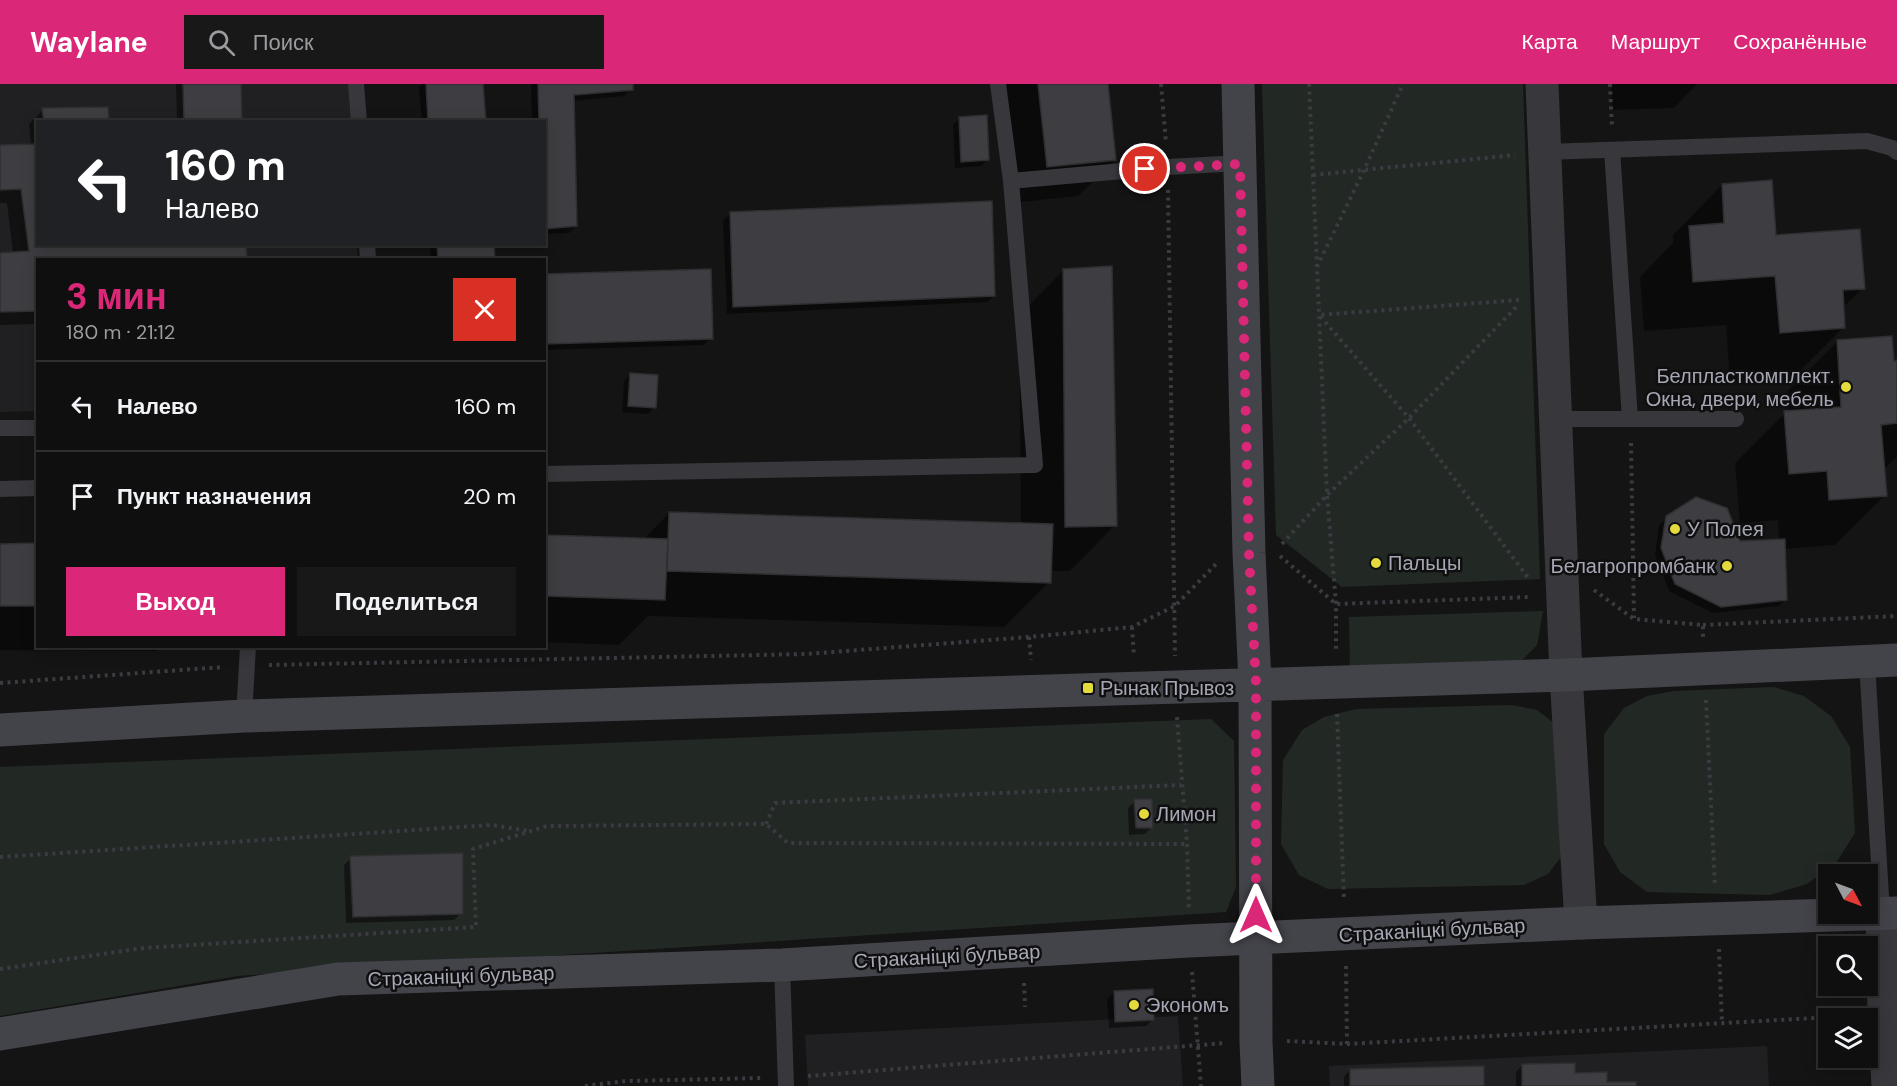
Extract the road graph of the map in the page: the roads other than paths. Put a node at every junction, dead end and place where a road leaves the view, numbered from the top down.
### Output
1 (356, 84) edge
2 (998, 84) edge
3 (1238, 84) edge
4 (1542, 84) edge
5 (359, 120) edge
6 (1612, 150) junction
7 (1545, 152) junction
8 (1897, 152) edge
9 (1240, 164) junction
10 (1011, 181) junction
11 (1555, 419) junction
12 (1630, 419) junction
13 (1736, 419) dead end
14 (0, 428) edge
15 (36, 428) edge
16 (546, 474) edge
17 (36, 488) edge
18 (0, 489) edge
19 (248, 648) edge
20 (1882, 661) edge
21 (1566, 675) junction
22 (1256, 683) junction
23 (244, 716) junction
24 (0, 730) edge
25 (1889, 913) edge
26 (1581, 923) junction
27 (1256, 938) junction
28 (782, 965) junction
29 (0, 1034) edge
30 (786, 1086) edge
31 (1258, 1086) edge
32 (1888, 1086) edge

1 - 5 lane
2 - 10 lane
3 - 9 street
4 - 7 street
6 - 7 lane
6 - 8 lane
6 - 12 lane
7 - 11 street
9 - 10 lane
9 - 22 street
10 - 16 lane
11 - 12 lane
11 - 21 street
12 - 13 lane
14 - 15 lane
17 - 18 lane
19 - 23 lane
20 - 21 street
20 - 25 lane
21 - 22 street
21 - 26 street
22 - 23 street
22 - 27 street
23 - 24 street
25 - 26 street, Страканіцкі бульвар
25 - 32 street
26 - 27 street, Страканіцкі бульвар
27 - 28 street, Страканіцкі бульвар
27 - 31 street
28 - 29 street, Страканіцкі бульвар
28 - 30 lane

